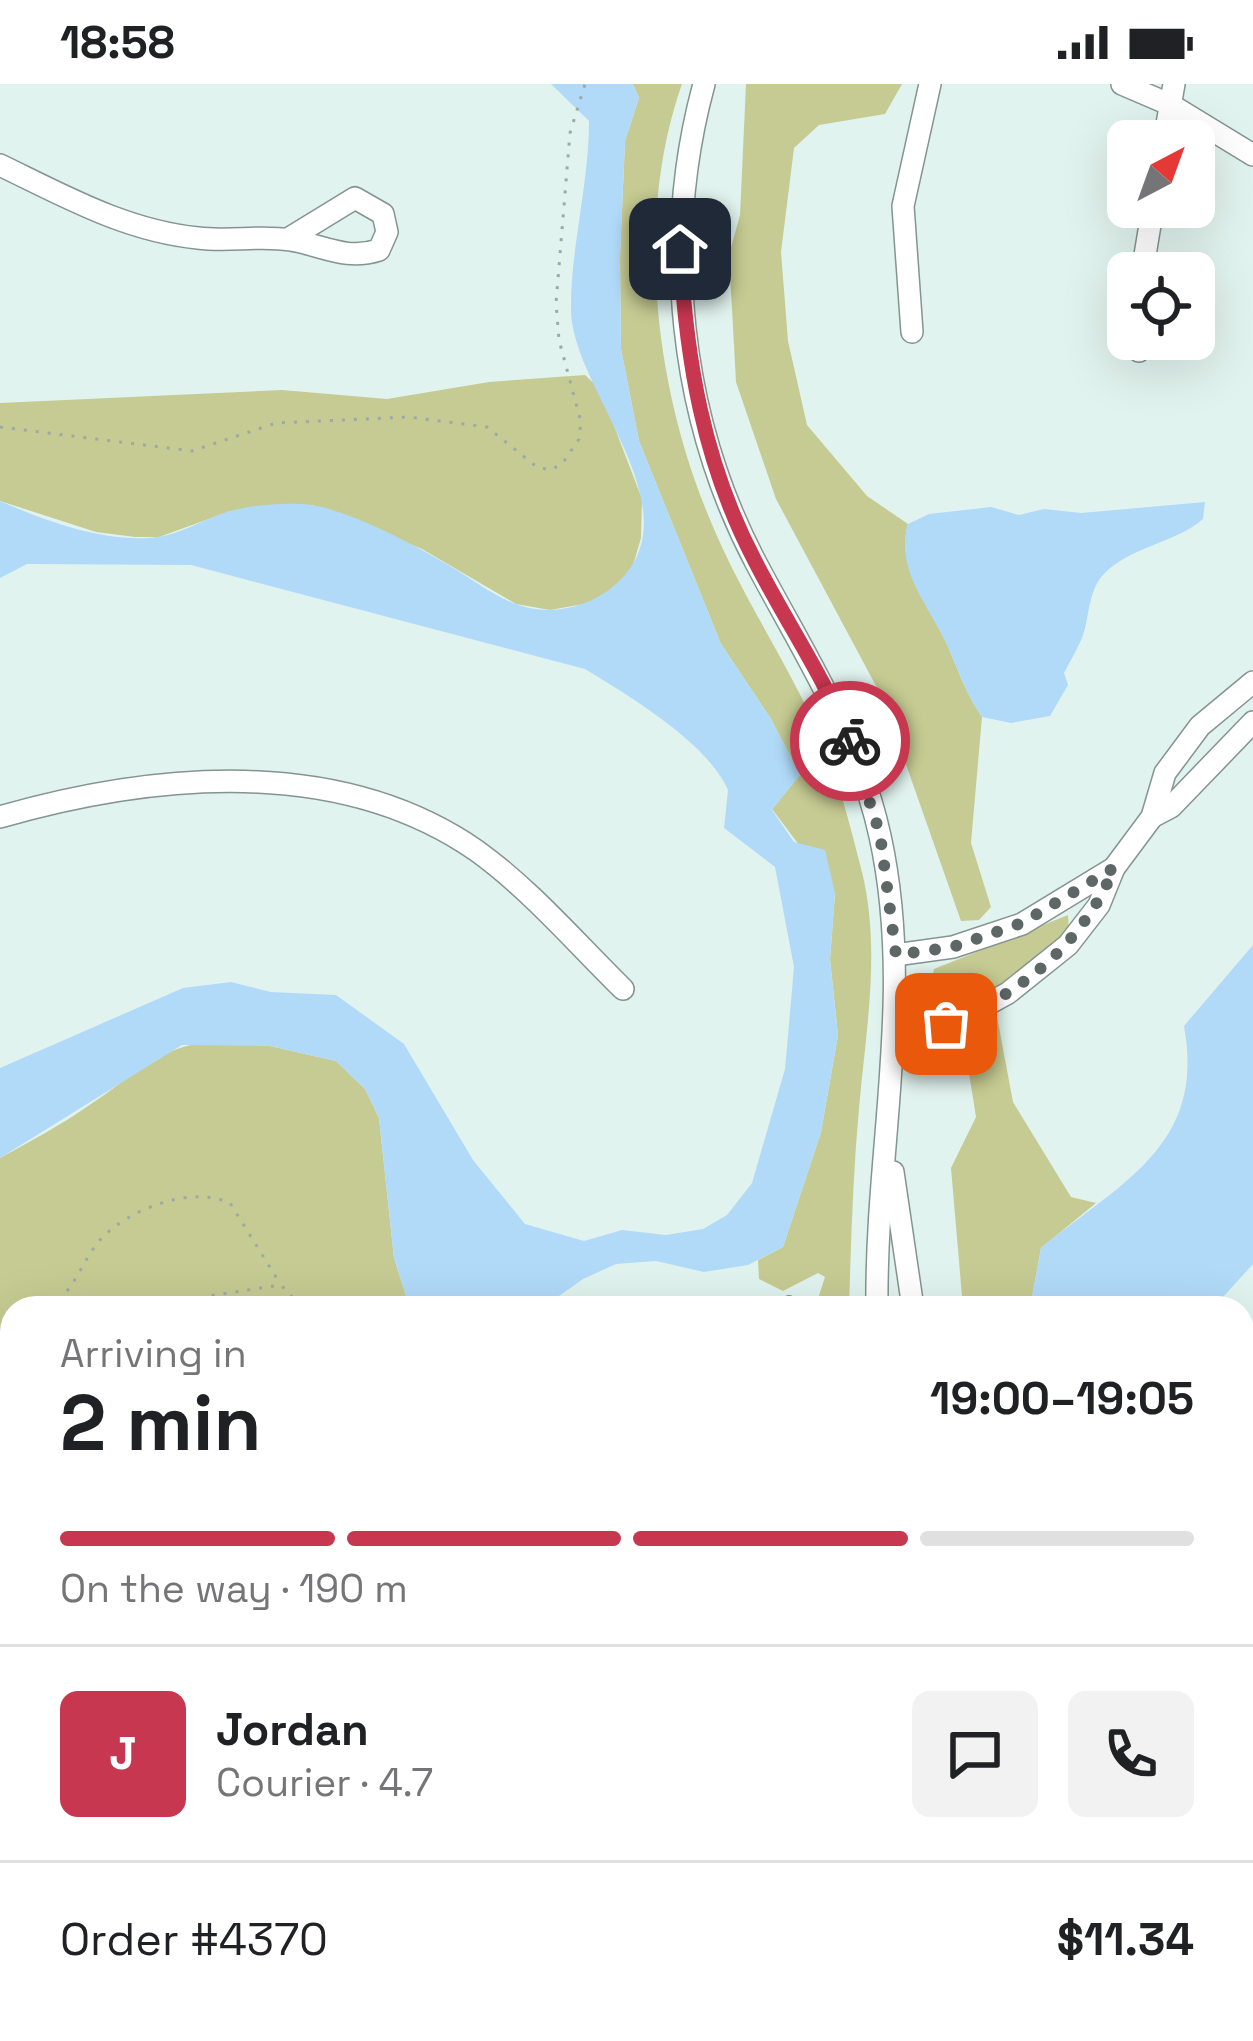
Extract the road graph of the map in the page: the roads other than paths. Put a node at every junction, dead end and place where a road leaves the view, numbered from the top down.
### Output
1 (704, 84) edge
2 (930, 84) edge
3 (1122, 84) edge
4 (1172, 94) edge
5 (1253, 155) edge
6 (0, 165) edge
7 (288, 239) dead end
8 (912, 332) dead end
9 (1253, 682) edge
10 (1253, 722) edge
11 (0, 817) edge
12 (1152, 817) junction
13 (1114, 868) junction
14 (896, 955) junction
15 (623, 989) dead end
16 (896, 1022) junction
17 (888, 1136) junction
18 (877, 1296) edge
19 (911, 1296) edge

1 - 14 street
2 - 8 street
3 - 4 street
4 - 5 street
6 - 7 street
9 - 12 street
10 - 12 street
11 - 15 street
12 - 13 street
13 - 14 street
13 - 16 street
14 - 16 street
16 - 17 street
17 - 18 street
17 - 19 street

